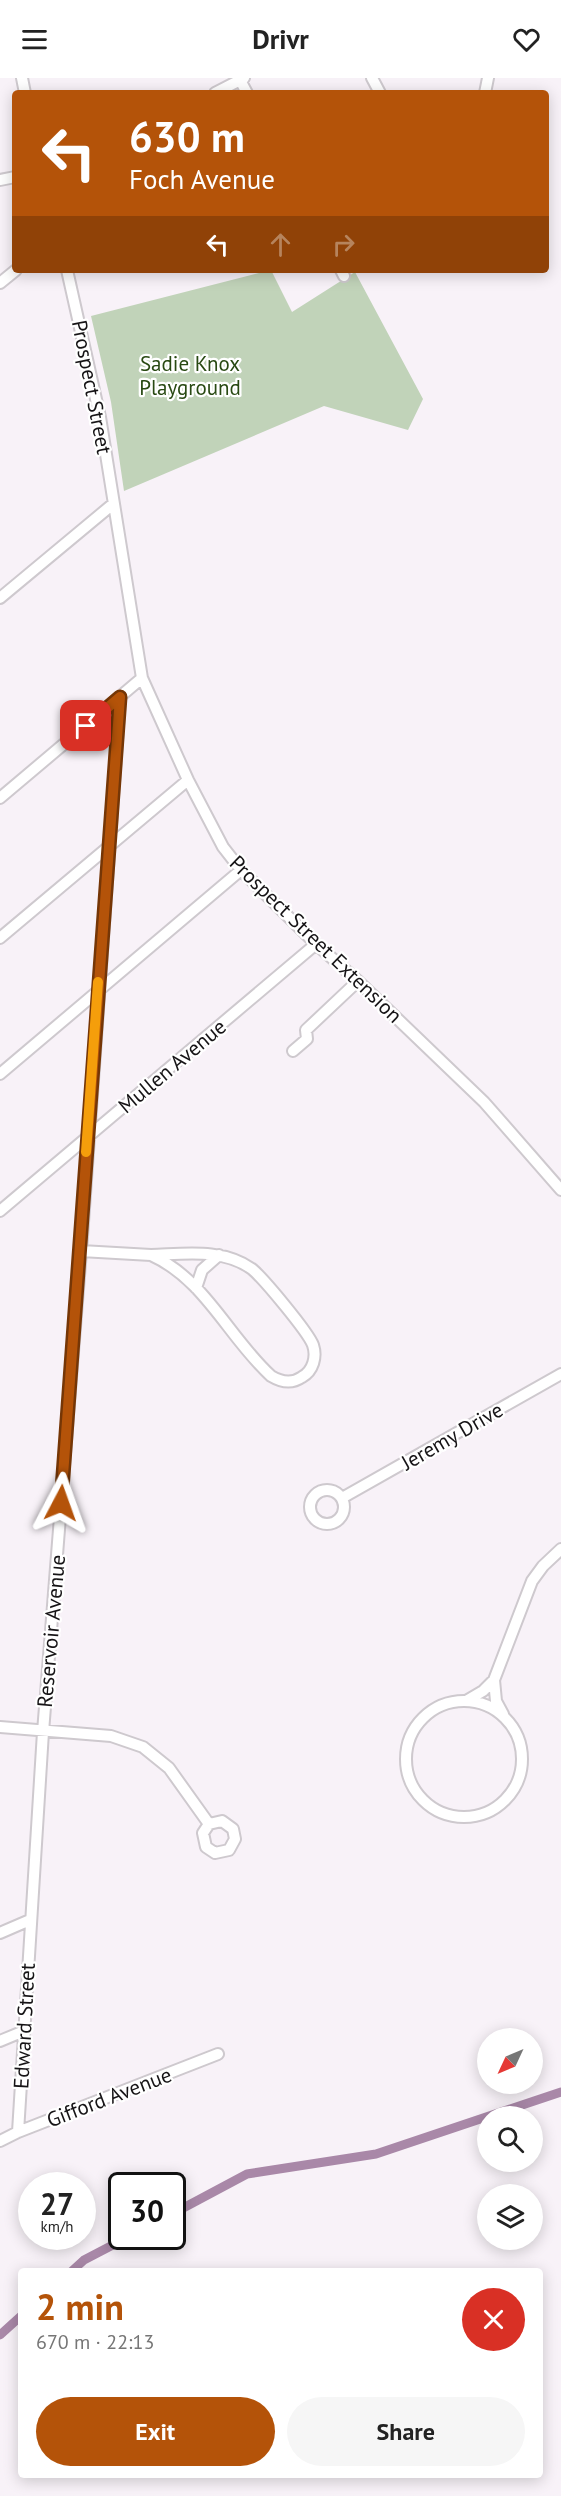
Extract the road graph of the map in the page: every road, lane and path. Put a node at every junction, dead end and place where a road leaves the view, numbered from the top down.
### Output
1 (242, 79) edge
2 (224, 83) edge
3 (13, 273) edge
4 (68, 273) edge
5 (0, 284) edge
6 (113, 504) junction
7 (0, 598) edge
8 (142, 678) junction
9 (120, 697) junction
10 (189, 780) junction
11 (0, 798) edge
12 (111, 845) junction
13 (242, 870) junction
14 (0, 938) edge
15 (316, 944) junction
16 (358, 981) junction
17 (98, 992) junction
18 (293, 1051) dead end
19 (0, 1074) edge
20 (87, 1137) junction
21 (561, 1190) edge
22 (0, 1211) edge
23 (81, 1251) junction
24 (151, 1255) junction
25 (219, 1255) junction
26 (196, 1288) junction
27 (561, 1374) edge
28 (342, 1498) dead end
29 (561, 1549) edge
30 (494, 1680) junction
31 (464, 1701) junction
32 (506, 1720) junction
33 (0, 1727) edge
34 (43, 1732) junction
35 (209, 1824) dead end
36 (30, 1920) junction
37 (0, 1933) edge
38 (24, 2031) junction
39 (0, 2041) edge
40 (218, 2054) dead end
41 (18, 2132) junction
42 (0, 2141) edge

1 - 2 street
3 - 5 street
4 - 6 street, Prospect Street
6 - 7 street
6 - 8 street, Prospect Street Extension
8 - 9 street
8 - 10 street, Prospect Street Extension
9 - 11 street
9 - 12 street, Reservoir Avenue
10 - 12 street
10 - 13 street, Prospect Street Extension
12 - 14 street
12 - 17 street, Reservoir Avenue
13 - 15 street, Prospect Street Extension
13 - 17 street
15 - 16 street, Prospect Street Extension
15 - 20 street, Mullen Avenue
16 - 18 street
16 - 21 street, Prospect Street Extension
17 - 19 street
17 - 20 street, Reservoir Avenue
20 - 22 street, Mullen Avenue
20 - 23 street, Reservoir Avenue
23 - 24 street
23 - 34 street, Reservoir Avenue
24 - 25 street
24 - 26 street
25 - 26 street
25 - 26 street
27 - 28 street, Jeremy Drive
29 - 30 street
30 - 31 street
30 - 32 street
31 - 32 street
31 - 32 street
33 - 34 street
34 - 35 street
34 - 36 street, Reservoir Avenue
36 - 37 street
36 - 38 street, Edward Street
38 - 39 street
38 - 41 street, Edward Street
40 - 41 street, Gifford Avenue
41 - 42 street, Gifford Avenue

